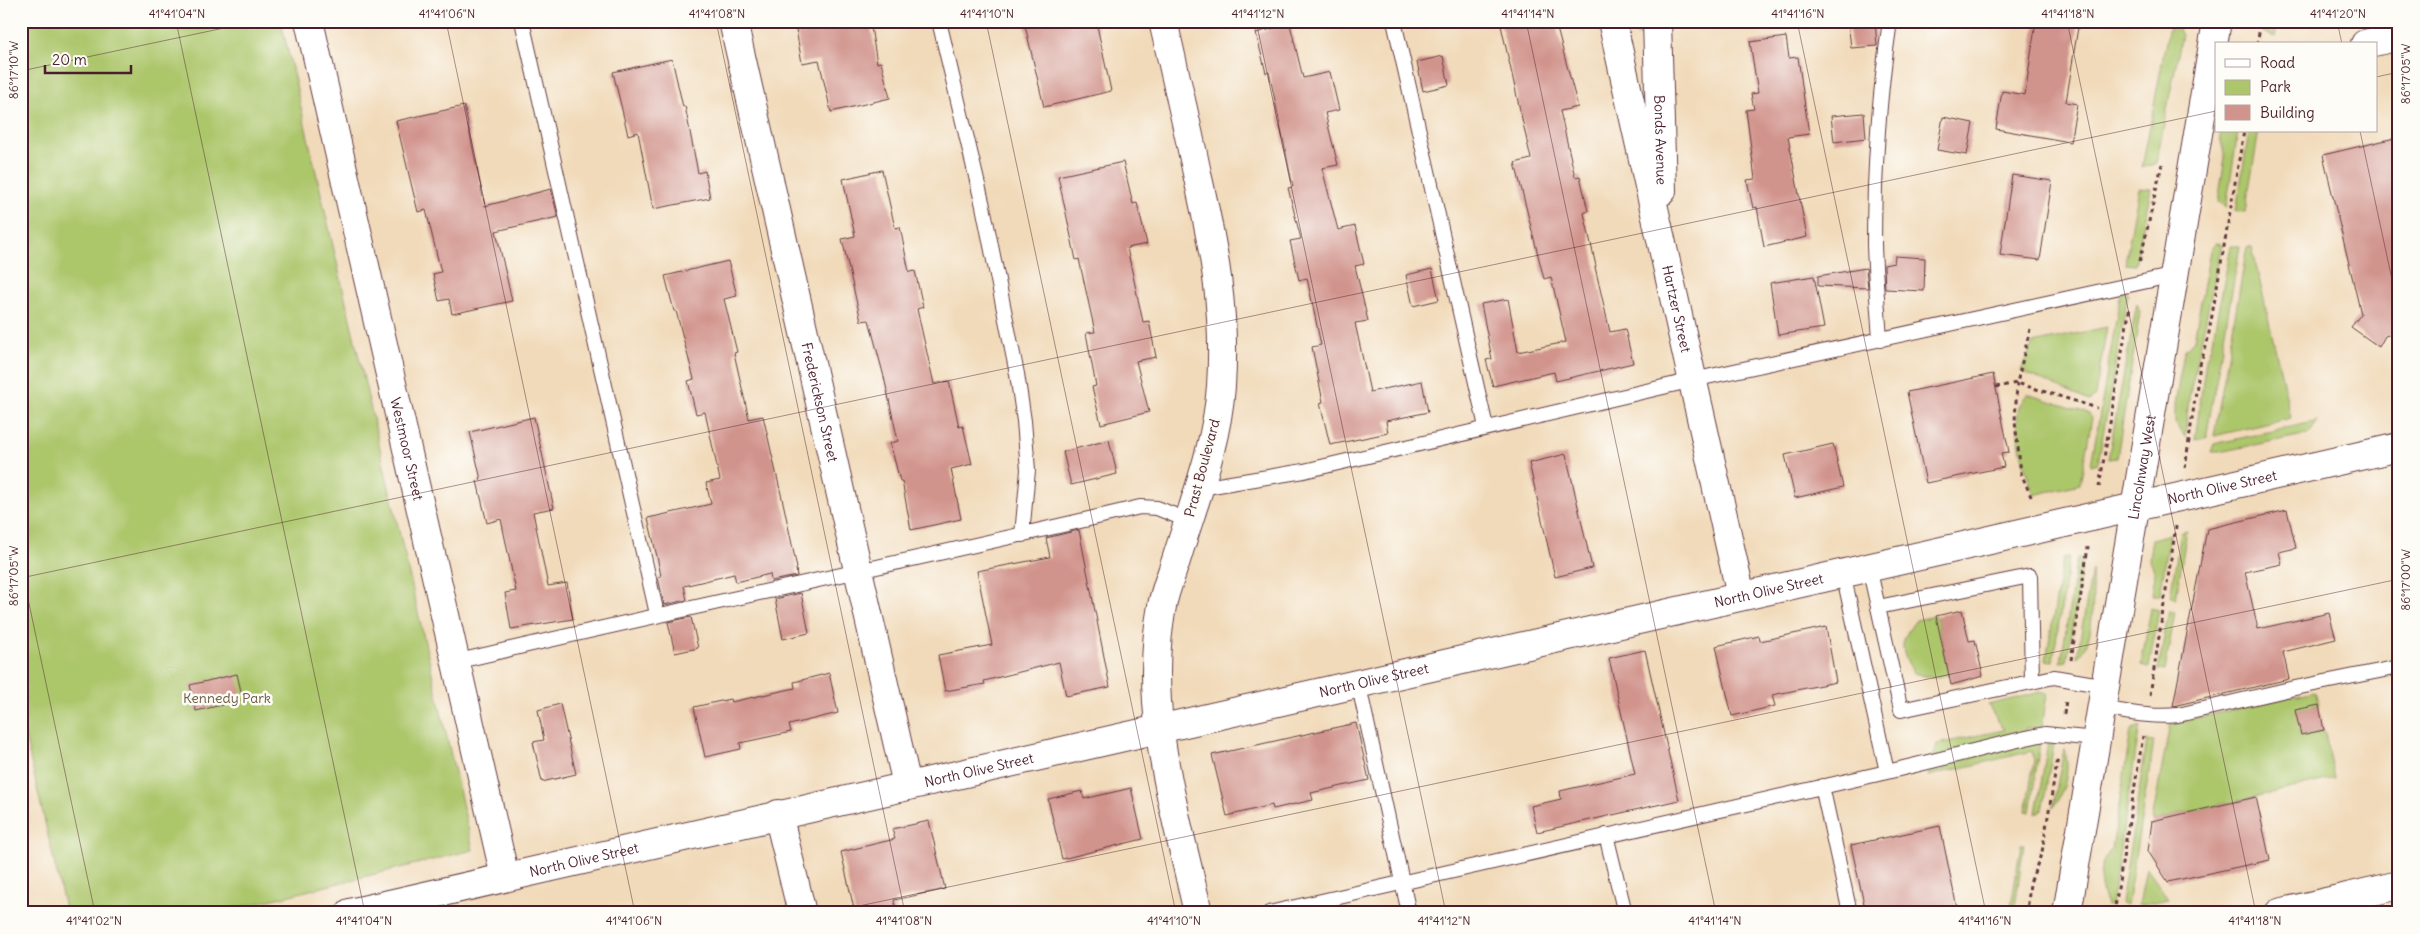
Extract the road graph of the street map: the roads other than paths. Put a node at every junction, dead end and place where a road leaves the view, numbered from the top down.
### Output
1 (309, 21) edge
2 (522, 21) edge
3 (733, 21) edge
4 (939, 21) edge
5 (1163, 21) edge
6 (1394, 21) edge
7 (1612, 21) edge
8 (1657, 21) edge
9 (1890, 21) edge
10 (2399, 36) edge
11 (2215, 38) edge
12 (2374, 42) edge
13 (1664, 258) junction
14 (2175, 275) junction
15 (1880, 340) junction
16 (1693, 380) junction
17 (1486, 428) junction
18 (2399, 447) edge
19 (1200, 488) junction
20 (2136, 507) junction
21 (1188, 521) junction
22 (1022, 535) junction
23 (1870, 567) junction
24 (858, 572) junction
25 (1842, 573) junction
26 (1741, 596) junction
27 (1878, 607) junction
28 (657, 614) junction
29 (455, 662) junction
30 (2399, 668) edge
31 (1358, 682) junction
32 (2032, 682) junction
33 (2104, 697) junction
34 (1159, 728) junction
35 (2096, 739) junction
36 (1887, 772) junction
37 (907, 784) junction
38 (1822, 786) junction
39 (778, 814) junction
40 (1606, 835) junction
41 (505, 877) junction
42 (1402, 883) junction
43 (2399, 885) edge
44 (350, 913) edge
45 (802, 913) edge
46 (1198, 913) edge
47 (1269, 913) edge
48 (1409, 913) edge
49 (1625, 913) edge
50 (1850, 913) edge
51 (2067, 913) edge
52 (2279, 913) edge

1 - 29 street, Westmoor Street
2 - 28 lane
3 - 24 street, Frederickson Street
4 - 22 lane
5 - 19 street, Prast Boulevard
6 - 17 lane
7 - 13 street, Hartzer Street
8 - 13 street, Bonds Avenue
9 - 15 lane
10 - 12 street
11 - 14 street, Lincolnway West
13 - 16 street, Hartzer Street
14 - 15 lane
14 - 20 street, Lincolnway West
15 - 16 lane
16 - 17 lane
16 - 26 street, Hartzer Street
17 - 19 lane
18 - 20 street, North Olive Street
19 - 21 street, Prast Boulevard
20 - 23 street, North Olive Street
20 - 33 street, Lincolnway West
21 - 22 lane
21 - 34 street, Prast Boulevard
22 - 24 lane
23 - 25 street, North Olive Street
23 - 27 lane
24 - 28 lane
24 - 37 street, Frederickson Street
25 - 26 street, North Olive Street
25 - 36 lane
26 - 31 street, North Olive Street
27 - 32 lane
27 - 32 lane
28 - 29 lane
29 - 41 street, Westmoor Street
30 - 33 lane
31 - 34 street, North Olive Street
31 - 42 lane
32 - 33 lane
33 - 35 street, Lincolnway West
34 - 37 street, North Olive Street
34 - 46 street, Prast Boulevard
35 - 36 lane
35 - 51 street, Lincolnway West
36 - 38 lane
37 - 39 street, North Olive Street
38 - 40 lane
38 - 50 lane
39 - 41 street, North Olive Street
39 - 45 street
40 - 42 lane
40 - 49 lane
41 - 44 street, North Olive Street
42 - 47 lane
42 - 48 lane
43 - 52 street

